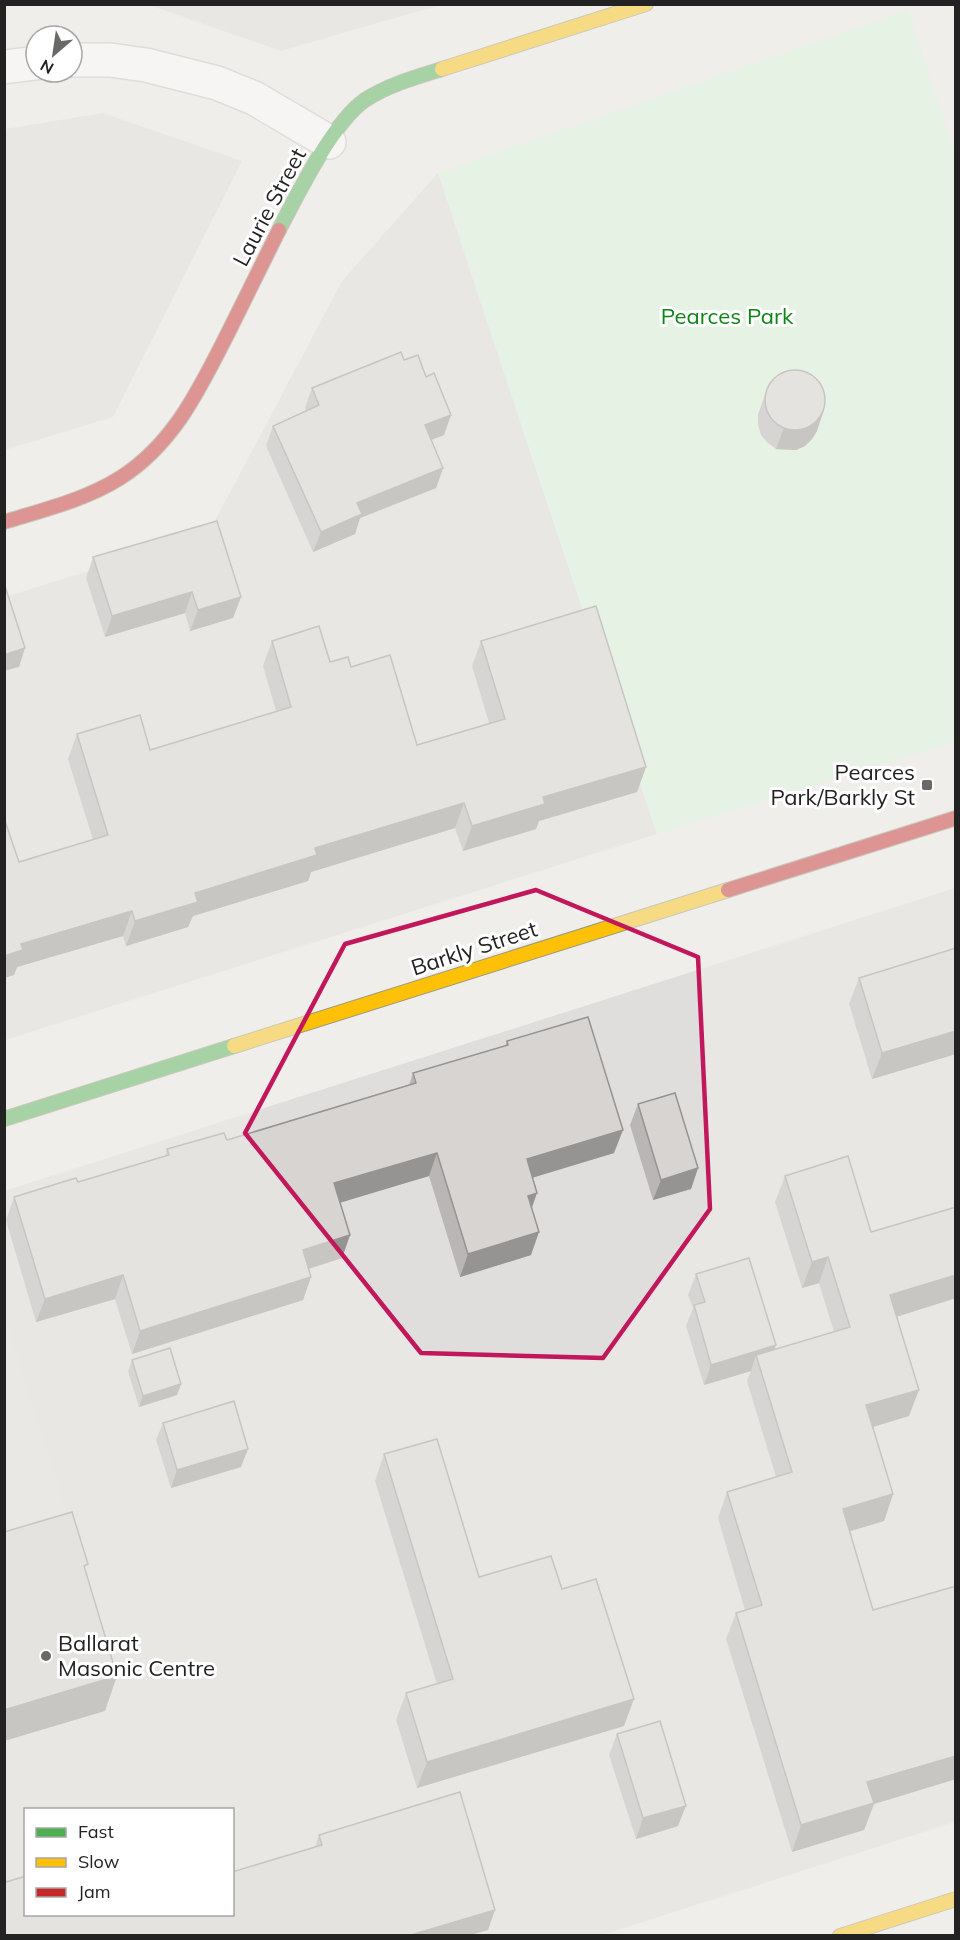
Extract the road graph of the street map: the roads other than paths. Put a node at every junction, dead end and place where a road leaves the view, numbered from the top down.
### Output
1 (646, 4) edge
2 (84, 60) edge
3 (24, 64) edge
4 (4, 67) edge
5 (329, 142) junction
6 (4, 522) edge
7 (956, 818) edge
8 (4, 1119) edge
9 (956, 1899) edge
10 (840, 1935) edge

1 - 5 street, Laurie Street
2 - 5 street
3 - 4 street
5 - 6 street, Laurie Street
7 - 8 street, Barkly Street
9 - 10 street

